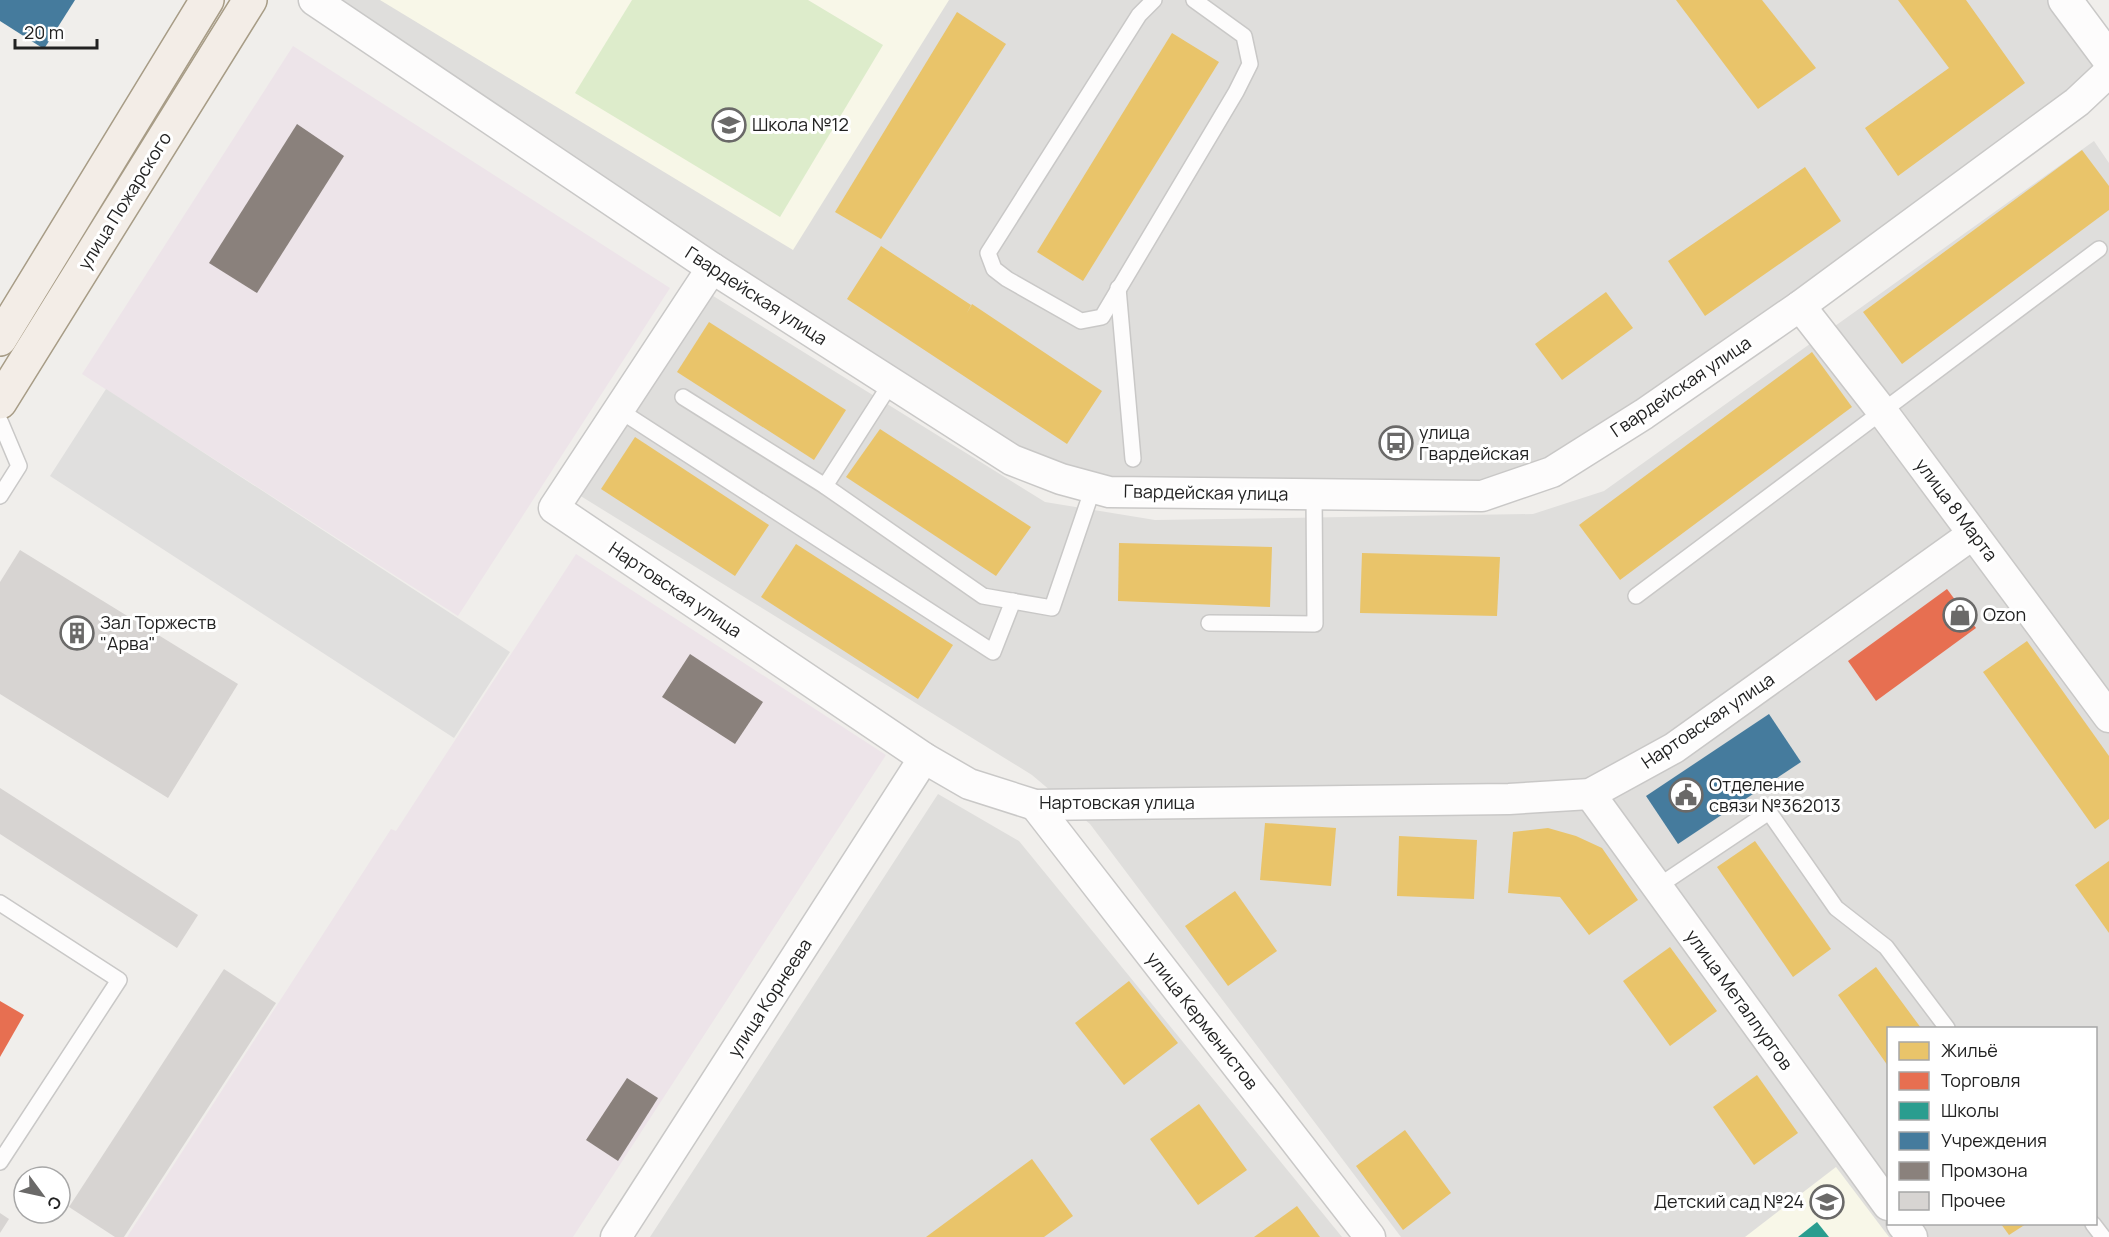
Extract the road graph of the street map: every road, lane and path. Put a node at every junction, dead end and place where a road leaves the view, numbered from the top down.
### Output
1 (207, 0) edge
2 (250, 0) edge
3 (314, 0) edge
4 (1155, 0) edge
5 (1194, 0) edge
6 (2065, 0) edge
7 (2109, 59) edge
8 (2109, 72) edge
9 (2099, 249) dead end
10 (712, 268) junction
11 (1118, 288) junction
12 (1800, 306) junction
13 (4, 322) edge
14 (891, 383) junction
15 (683, 398) dead end
16 (0, 402) edge
17 (619, 410) junction
18 (1882, 411) junction
19 (0, 421) edge
20 (1133, 459) dead end
21 (825, 486) junction
22 (1093, 488) junction
23 (1314, 494) junction
24 (0, 496) edge
25 (1973, 534) junction
26 (1636, 596) dead end
27 (1012, 602) junction
28 (1209, 623) dead end
29 (2109, 717) edge
30 (924, 758) junction
31 (1590, 794) junction
32 (1035, 805) junction
33 (1658, 887) junction
34 (0, 903) edge
35 (1946, 1027) edge
36 (0, 1162) edge
37 (1887, 1204) edge
38 (1903, 1225) edge
39 (2094, 1225) edge
40 (616, 1237) edge
41 (1370, 1237) edge
42 (1912, 1237) edge
43 (2103, 1237) edge

1 - 13 main road, улица Пожарского
2 - 16 main road, улица Пожарского
3 - 10 street, Гвардейская улица
4 - 11 lane
5 - 11 lane
6 - 7 street
8 - 12 street, Гвардейская улица
9 - 18 lane
10 - 14 street, Гвардейская улица
10 - 17 street, Нартовская улица
11 - 20 lane
12 - 18 street, улица 8 Марта
12 - 23 street, Гвардейская улица
14 - 21 lane
14 - 22 street, Гвардейская улица
15 - 21 lane
17 - 27 lane
17 - 30 street, Нартовская улица
18 - 25 street, улица 8 Марта
18 - 26 lane
19 - 24 lane
21 - 27 lane
22 - 23 street, Гвардейская улица
22 - 27 lane
23 - 28 lane
25 - 29 street, улица 8 Марта
25 - 31 street, Нартовская улица
30 - 32 street, Нартовская улица
30 - 40 street, улица Корнеева
31 - 32 street, Нартовская улица
31 - 33 street, улица Металлургов
32 - 41 street, улица Керменистов
33 - 35 lane
33 - 37 street, улица Металлургов
34 - 36 lane
38 - 42 street
39 - 43 lane

